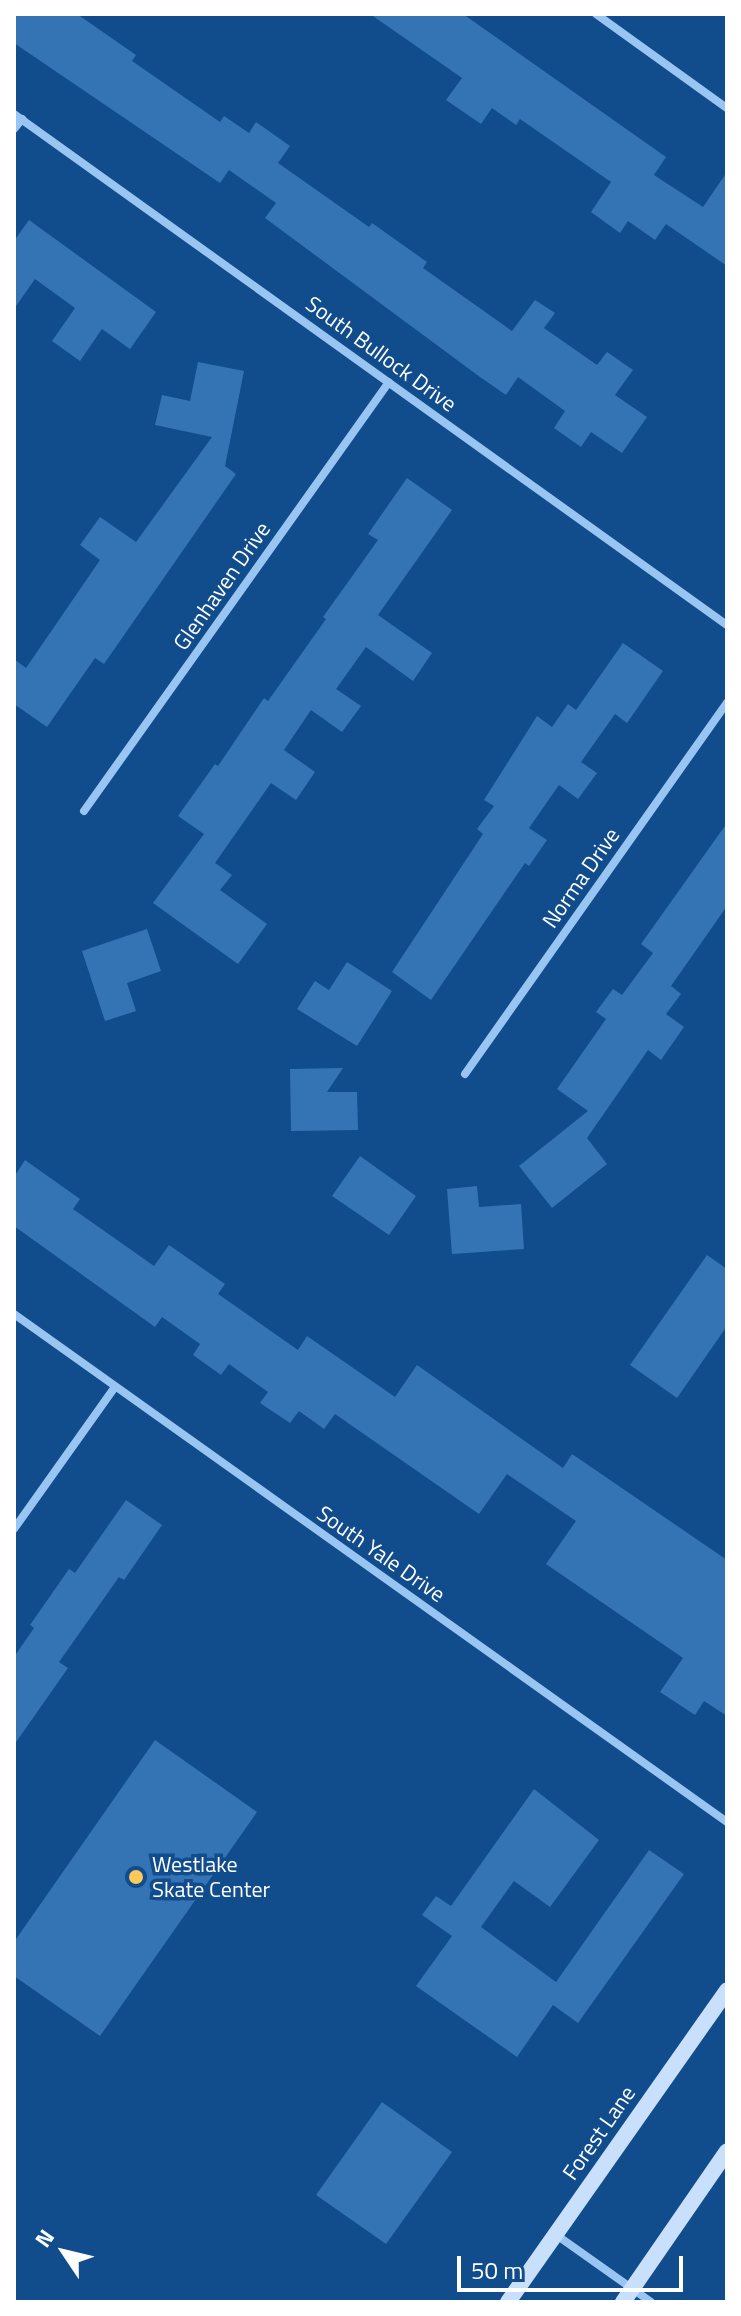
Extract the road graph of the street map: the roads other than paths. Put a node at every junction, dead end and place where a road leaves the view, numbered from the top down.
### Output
1 (596, 14) edge
2 (727, 108) edge
3 (18, 116) edge
4 (14, 129) edge
5 (389, 382) junction
6 (727, 625) edge
7 (727, 702) edge
8 (84, 811) dead end
9 (465, 1074) dead end
10 (14, 1314) edge
11 (115, 1387) junction
12 (14, 1529) edge
13 (727, 1822) edge
14 (727, 1990) edge
15 (727, 2151) edge
16 (555, 2233) junction
17 (627, 2295) edge
18 (508, 2302) edge
19 (651, 2302) edge

1 - 2 street
3 - 4 street
3 - 5 street, South Bullock Drive
5 - 6 street, South Bullock Drive
5 - 8 street, Glenhaven Drive
7 - 9 street, Norma Drive
10 - 11 street, South Yale Drive
11 - 12 street
11 - 13 street, South Yale Drive
14 - 16 main road, Forest Lane
15 - 17 main road
16 - 17 street
16 - 18 main road, Forest Lane
17 - 19 street

